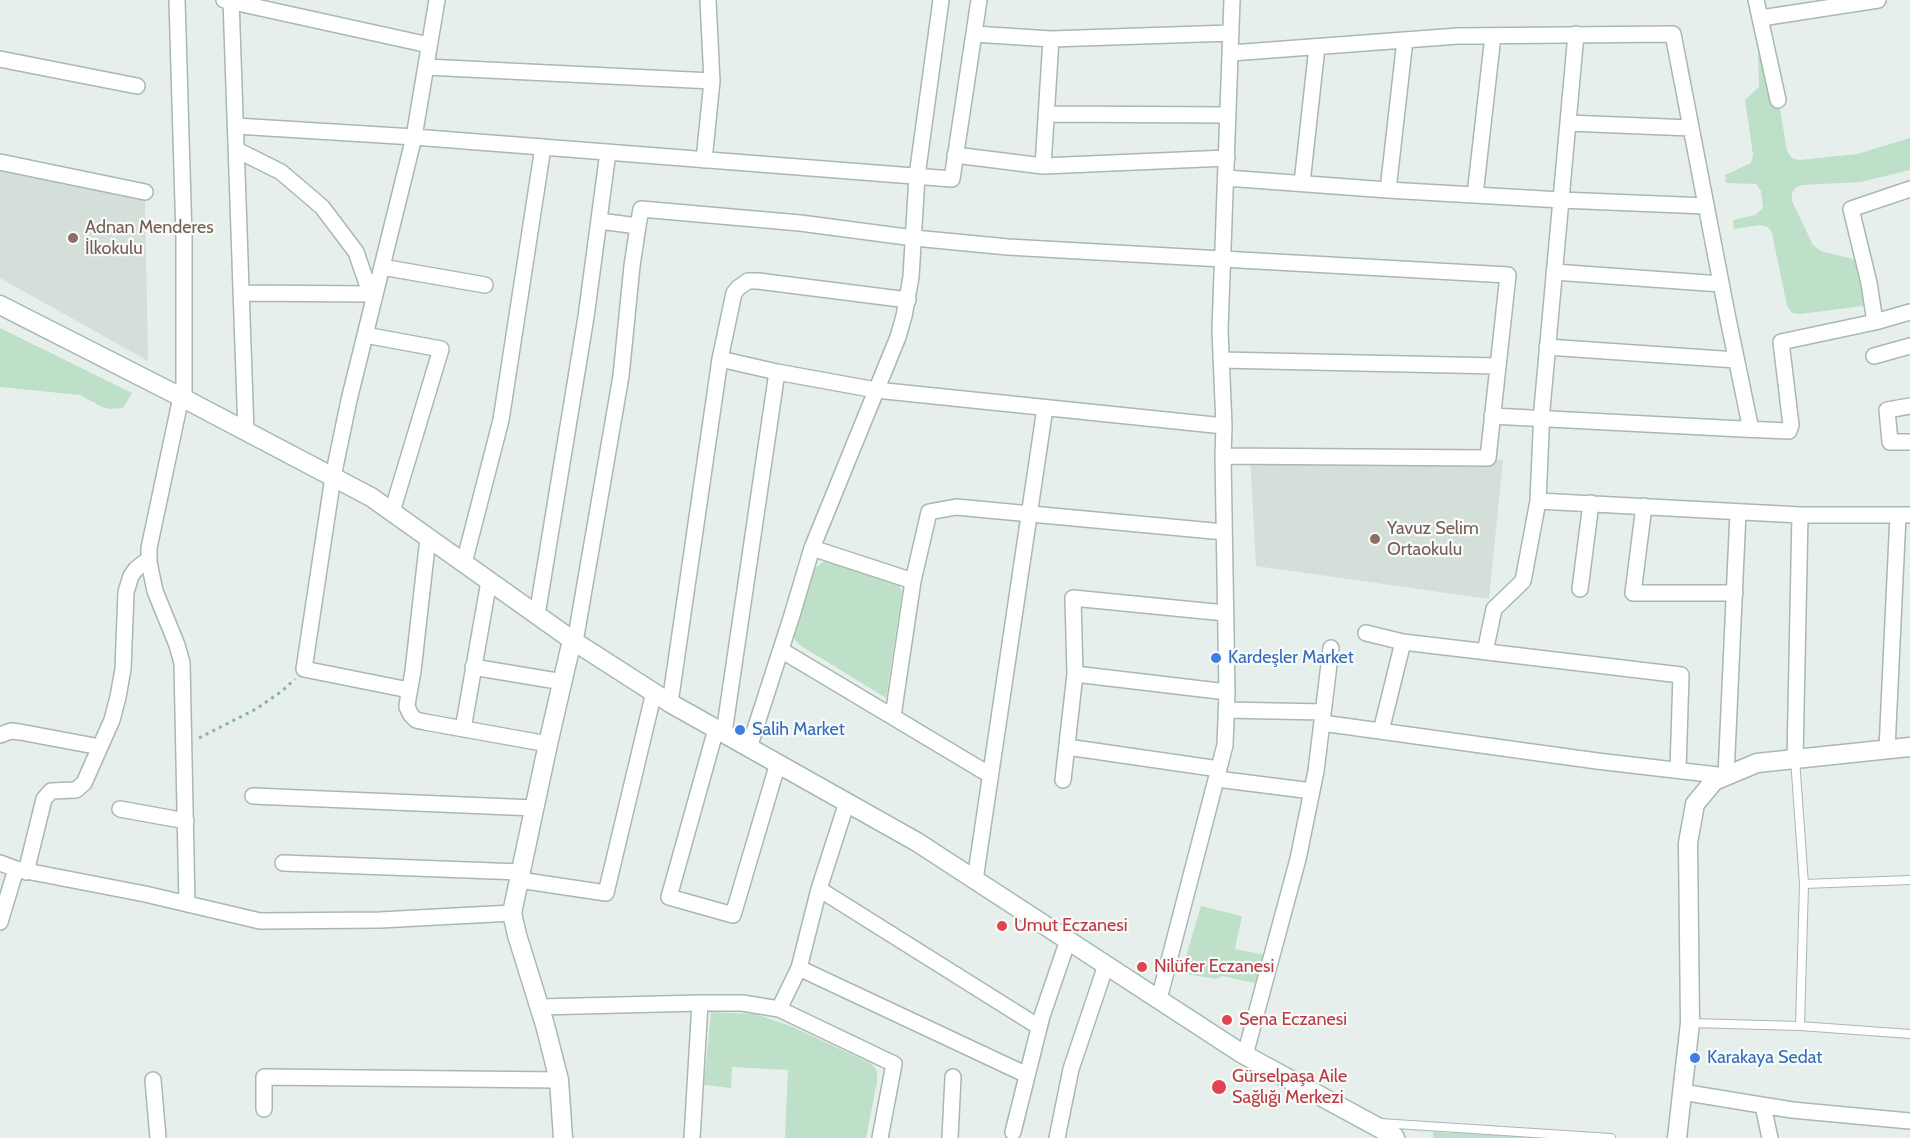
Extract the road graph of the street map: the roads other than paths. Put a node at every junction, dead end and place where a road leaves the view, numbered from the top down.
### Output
1 (177, 0) edge
2 (437, 0) edge
3 (708, 0) edge
4 (941, 0) edge
5 (979, 0) edge
6 (1232, 0) edge
7 (1756, 0) edge
8 (1878, 0) edge
9 (228, 1) edge
10 (1761, 18) junction
11 (1231, 33) junction
12 (974, 34) junction
13 (1576, 34) junction
14 (1493, 36) junction
15 (1051, 39) junction
16 (1405, 40) junction
17 (429, 45) junction
18 (1317, 47) junction
19 (1231, 53) junction
20 (0, 59) edge
21 (426, 67) junction
22 (712, 81) junction
23 (137, 86) dead end
24 (1778, 100) dead end
25 (1046, 114) junction
26 (1228, 115) junction
27 (1568, 123) junction
28 (236, 126) junction
29 (1691, 128) junction
30 (414, 137) junction
31 (543, 147) junction
32 (237, 150) junction
33 (608, 152) junction
34 (955, 155) junction
35 (1227, 158) junction
36 (704, 160) junction
37 (0, 162) edge
38 (1043, 166) junction
39 (916, 176) junction
40 (1226, 178) junction
41 (1302, 183) junction
42 (1910, 189) edge
43 (1388, 190) junction
44 (145, 192) dead end
45 (1475, 195) junction
46 (1561, 200) junction
47 (1706, 206) junction
48 (599, 221) junction
49 (638, 226) junction
50 (914, 238) junction
51 (1223, 259) junction
52 (381, 267) junction
53 (1554, 272) junction
54 (1721, 284) junction
55 (485, 285) dead end
56 (242, 293) junction
57 (372, 298) junction
58 (908, 300) junction
59 (0, 305) edge
60 (1910, 312) edge
61 (1875, 322) junction
62 (365, 336) junction
63 (1910, 346) edge
64 (1547, 347) junction
65 (1874, 356) dead end
66 (720, 359) junction
67 (1221, 360) junction
68 (1736, 360) junction
69 (1498, 366) junction
70 (777, 372) junction
71 (876, 390) junction
72 (183, 398) junction
73 (1910, 406) edge
74 (1045, 408) junction
75 (1492, 416) junction
76 (1541, 419) junction
77 (1224, 426) junction
78 (1742, 429) junction
79 (246, 432) junction
80 (1910, 442) edge
81 (1222, 456) junction
82 (333, 477) junction
83 (1538, 501) junction
84 (1591, 503) junction
85 (1644, 506) junction
86 (392, 512) junction
87 (1738, 512) junction
88 (1029, 513) junction
89 (1800, 515) junction
90 (1904, 515) edge
91 (1224, 532) junction
92 (429, 538) junction
93 (812, 548) junction
94 (149, 562) junction
95 (464, 563) junction
96 (913, 580) junction
97 (489, 581) junction
98 (1581, 590) dead end
99 (1734, 592) junction
100 (1225, 614) junction
101 (537, 615) junction
102 (1366, 633) dead end
103 (574, 641) junction
104 (1403, 642) junction
105 (1331, 648) dead end
106 (781, 650) junction
107 (1485, 652) junction
108 (473, 668) junction
109 (1076, 674) junction
110 (563, 682) junction
111 (409, 690) junction
112 (654, 692) junction
113 (1227, 692) junction
114 (670, 703) junction
115 (1226, 711) junction
116 (893, 716) junction
117 (1322, 717) junction
118 (463, 729) junction
119 (720, 731) junction
120 (1381, 731) junction
121 (0, 735) edge
122 (548, 744) junction
123 (100, 747) junction
124 (1067, 747) junction
125 (1910, 747) edge
126 (749, 748) junction
127 (1887, 749) junction
128 (1795, 759) junction
129 (778, 763) junction
130 (1677, 770) junction
131 (1218, 774) junction
132 (990, 775) junction
133 (1726, 776) junction
134 (1063, 780) dead end
135 (1312, 791) junction
136 (253, 796) dead end
137 (847, 802) junction
138 (534, 808) junction
139 (120, 809) dead end
140 (186, 821) junction
141 (283, 863) dead end
142 (0, 864) edge
143 (21, 871) junction
144 (520, 876) junction
145 (975, 880) junction
146 (1910, 880) edge
147 (1804, 884) junction
148 (819, 889) junction
149 (187, 904) junction
150 (512, 913) junction
151 (0, 922) edge
152 (1068, 940) junction
153 (1106, 965) junction
154 (799, 968) junction
155 (1159, 999) junction
156 (700, 1003) junction
157 (539, 1007) junction
158 (779, 1009) junction
159 (1690, 1023) junction
160 (1800, 1026) junction
161 (1039, 1027) junction
162 (1910, 1034) edge
163 (1245, 1055) junction
164 (1027, 1075) junction
165 (953, 1077) dead end
166 (153, 1080) dead end
167 (559, 1080) junction
168 (1681, 1101) junction
169 (1763, 1106) junction
170 (264, 1109) dead end
171 (1910, 1121) edge
172 (1369, 1122) junction
173 (1013, 1132) dead end
174 (1396, 1137) edge
175 (158, 1138) edge
176 (563, 1138) edge
177 (692, 1138) edge
178 (880, 1138) edge
179 (950, 1138) edge
180 (1057, 1138) edge
181 (1611, 1138) edge
182 (1672, 1138) edge
183 (1677, 1138) edge
184 (1770, 1138) edge

1 - 72 street
2 - 17 street
3 - 22 street
4 - 39 street
5 - 12 street
6 - 11 street
7 - 10 street
8 - 10 street
9 - 17 street
9 - 28 street
10 - 24 street
11 - 15 street
11 - 19 street
12 - 15 street
12 - 34 street
13 - 14 street
13 - 27 street
13 - 29 street
14 - 16 street
14 - 45 street
15 - 25 street
16 - 18 street
16 - 43 street
17 - 21 street
18 - 19 street
18 - 41 street
19 - 26 street
20 - 23 street
21 - 22 street
21 - 30 street
22 - 36 street
25 - 26 street
25 - 38 street
26 - 35 street
27 - 29 street
27 - 46 street
28 - 30 street
28 - 32 street
29 - 47 street
30 - 31 street
30 - 52 street
31 - 33 street
31 - 95 street
32 - 56 street
32 - 57 street
33 - 36 street
33 - 48 street
34 - 38 street
34 - 39 street
35 - 38 street
35 - 40 street
36 - 39 street
37 - 44 street
39 - 50 street
40 - 41 street
40 - 51 street
41 - 43 street
42 - 61 street
43 - 45 street
45 - 46 street
46 - 47 street
46 - 53 street
47 - 54 street
48 - 49 street
48 - 101 street
49 - 50 street
49 - 103 street
50 - 51 street
50 - 58 street
51 - 67 street
51 - 69 street
52 - 55 street
52 - 57 street
53 - 54 street
53 - 64 street
54 - 68 street
56 - 57 street
56 - 79 street
57 - 62 street
58 - 66 street
58 - 71 street
59 - 72 main road
60 - 61 street
61 - 78 street
62 - 82 street
62 - 86 street
63 - 65 street
64 - 68 street
64 - 76 street
66 - 70 street
66 - 114 street
67 - 69 street
67 - 77 street
68 - 78 street
69 - 75 street
70 - 71 street
70 - 119 street
71 - 74 street
71 - 93 street
72 - 79 main road
72 - 94 street
73 - 80 street
74 - 77 street
74 - 88 street
75 - 76 street
75 - 81 street
76 - 78 street
76 - 83 street
77 - 81 street
79 - 82 main road
81 - 91 street
82 - 86 main road
82 - 111 street
83 - 84 street
83 - 107 street
84 - 85 street
84 - 98 street
85 - 87 street
85 - 99 street
86 - 92 main road
87 - 89 street
87 - 99 street
88 - 91 street
88 - 96 street
88 - 132 street
89 - 90 street
89 - 128 street
90 - 127 street
91 - 100 street
92 - 95 main road
92 - 111 street
93 - 96 street
93 - 106 street
94 - 123 street
94 - 140 street
95 - 97 main road
96 - 116 street
97 - 101 main road
97 - 108 street
99 - 133 street
100 - 109 street
100 - 113 street
101 - 103 main road
102 - 104 street
103 - 110 main road
103 - 112 main road
104 - 107 street
104 - 120 street
105 - 117 street
106 - 116 street
106 - 126 street
107 - 130 street
108 - 110 street
108 - 118 street
109 - 113 street
109 - 124 street
110 - 122 main road
111 - 118 street
112 - 114 main road
112 - 144 street
113 - 115 street
114 - 119 main road
115 - 117 street
115 - 131 street
116 - 132 street
117 - 120 street
117 - 135 street
118 - 122 street
119 - 126 main road
119 - 129 street
120 - 130 street
121 - 123 street
122 - 138 main road
123 - 143 street
124 - 131 street
124 - 134 street
125 - 127 main road
126 - 129 main road
127 - 128 main road
128 - 133 main road
128 - 147 lane
129 - 137 main road
130 - 133 street
131 - 135 street
131 - 155 street
132 - 145 street
133 - 159 main road
135 - 163 street
136 - 138 street
137 - 145 main road
137 - 148 street
138 - 144 main road
139 - 140 street
140 - 149 street
141 - 144 street
142 - 143 street
143 - 149 street
143 - 151 street
144 - 150 main road
145 - 152 main road
146 - 147 lane
147 - 160 lane
148 - 154 street
148 - 161 street
149 - 150 street
150 - 157 main road
152 - 153 main road
152 - 161 street
153 - 155 main road
153 - 180 street
154 - 158 street
154 - 164 street
155 - 163 main road
156 - 157 street
156 - 158 street
156 - 177 street
157 - 167 main road
158 - 178 street
159 - 160 lane
159 - 168 main road
160 - 162 lane
161 - 164 street
163 - 172 main road
164 - 173 street
165 - 179 street
166 - 175 street
167 - 170 street
167 - 176 main road
168 - 169 street
168 - 182 main road
168 - 183 main road
169 - 171 street
169 - 184 street
172 - 174 main road
172 - 181 lane

